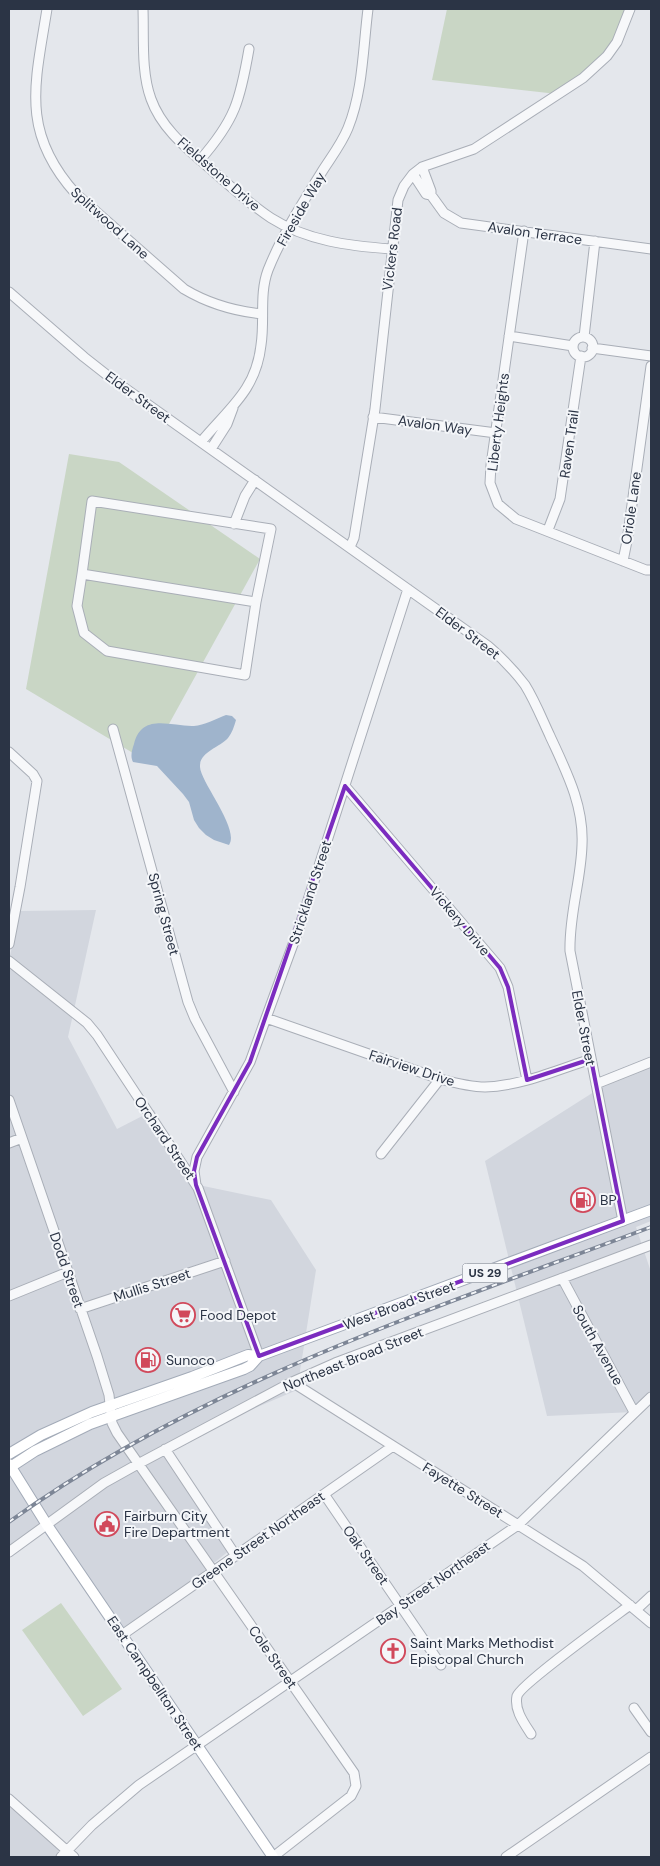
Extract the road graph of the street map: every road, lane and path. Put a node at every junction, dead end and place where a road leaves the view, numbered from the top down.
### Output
1 (47, 9) edge
2 (143, 9) edge
3 (368, 9) edge
4 (630, 9) edge
5 (249, 49) dead end
6 (200, 160) junction
7 (422, 167) junction
8 (413, 174) junction
9 (431, 195) junction
10 (288, 228) junction
11 (524, 231) junction
12 (596, 241) junction
13 (391, 249) junction
14 (651, 249) edge
15 (9, 292) edge
16 (262, 314) junction
17 (509, 336) junction
18 (584, 337) junction
19 (573, 346) junction
20 (592, 348) junction
21 (582, 356) junction
22 (651, 356) edge
23 (651, 366) edge
24 (233, 408) junction
25 (373, 417) junction
26 (496, 433) junction
27 (201, 442) junction
28 (211, 449) junction
29 (254, 480) junction
30 (234, 524) junction
31 (548, 530) junction
32 (350, 548) junction
33 (623, 561) junction
34 (651, 570) edge
35 (82, 574) junction
36 (408, 589) junction
37 (256, 602) junction
38 (113, 729) dead end
39 (9, 752) edge
40 (345, 786) junction
41 (9, 944) edge
42 (9, 961) edge
43 (266, 1018) junction
44 (590, 1060) junction
45 (651, 1062) edge
46 (440, 1079) junction
47 (527, 1080) junction
48 (596, 1084) junction
49 (234, 1092) junction
50 (9, 1100) edge
51 (22, 1138) junction
52 (9, 1143) edge
53 (381, 1154) dead end
54 (196, 1186) junction
55 (651, 1210) edge
56 (623, 1221) junction
57 (651, 1245) edge
58 (224, 1261) junction
59 (68, 1272) junction
60 (562, 1278) junction
61 (9, 1296) edge
62 (80, 1309) junction
63 (259, 1356) junction
64 (292, 1382) junction
65 (651, 1397) edge
66 (110, 1406) junction
67 (634, 1412) junction
68 (111, 1417) junction
69 (121, 1440) joint
70 (393, 1446) junction
71 (165, 1449) junction
72 (9, 1454) edge
73 (138, 1464) junction
74 (9, 1466) edge
75 (324, 1494) junction
76 (47, 1525) junction
77 (518, 1525) junction
78 (9, 1552) edge
79 (236, 1556) junction
80 (213, 1572) junction
81 (651, 1596) edge
82 (400, 1606) junction
83 (633, 1607) junction
84 (651, 1623) edge
85 (122, 1635) junction
86 (441, 1665) dead end
87 (290, 1681) junction
88 (634, 1708) dead end
89 (651, 1732) edge
90 (532, 1734) dead end
91 (197, 1745) junction
92 (651, 1756) edge
93 (9, 1798) edge
94 (67, 1855) edge
95 (273, 1857) edge
96 (506, 1857) edge

1 - 16 street, Splitwood Lane
2 - 6 street, Fieldstone Drive
3 - 10 street, Fireside Way
4 - 7 street, Vickers Road
5 - 6 street
6 - 10 street, Fieldstone Drive
7 - 8 street, Vickers Road
7 - 9 street, Avalon Terrace
8 - 9 street, Avalon Terrace
8 - 13 street, Vickers Road
9 - 11 street, Avalon Terrace
10 - 13 street, Fieldstone Drive
10 - 16 street, Fireside Way
11 - 12 street, Avalon Terrace
11 - 17 street, Liberty Heights
12 - 14 street, Avalon Terrace
12 - 18 street
13 - 25 street, Vickers Road
15 - 27 street, Elder Street
16 - 24 street, Fireside Way
17 - 19 street
17 - 26 street, Liberty Heights
18 - 19 street
18 - 20 street
19 - 21 street
20 - 21 street
20 - 22 street
21 - 31 street, Raven Trail
23 - 33 street, Oriole Lane
24 - 27 street, Fireside Way
24 - 28 street, Fireside Way
25 - 26 street, Avalon Way
25 - 32 street, Vickers Road
26 - 31 street, Liberty Heights
27 - 28 street, Elder Street
28 - 29 street, Elder Street
29 - 30 street
29 - 32 street, Elder Street
30 - 35 street
30 - 37 street
31 - 33 street, Liberty Heights
32 - 36 street, Elder Street
33 - 34 street, Liberty Heights
35 - 37 street
35 - 37 street
36 - 40 street, Strickland Street
36 - 44 street, Elder Street
38 - 49 street, Spring Street
39 - 41 street
40 - 43 street, Strickland Street
40 - 47 street, Vickery Drive
42 - 54 street, Orchard Street
43 - 46 street, Fairview Drive
43 - 49 street, Strickland Street
44 - 47 street, Fairview Drive
44 - 48 street, Elder Street
45 - 48 street
46 - 47 street, Fairview Drive
46 - 53 street
48 - 56 street, Elder Street
49 - 54 street, Strickland Street
50 - 51 street, Dodd Street
51 - 52 street
51 - 59 street, Dodd Street
54 - 58 street, Orchard Street
55 - 56 main road, West Broad Street / US 29
56 - 63 main road, West Broad Street / US 29
57 - 60 street, Northeast Broad Street
58 - 62 street, Mullis Street
58 - 63 street, Orchard Street
59 - 61 street
59 - 62 street, Dodd Street
60 - 64 street, Northeast Broad Street
60 - 67 street, South Avenue
62 - 66 street, Dodd Street
63 - 66 main road, West Broad Street / US 29
63 - 68 main road, West Broad Street / US 29
64 - 70 street, Fayette Street
64 - 71 street, Northeast Broad Street
65 - 67 street, Bay Street Northeast
66 - 68 street, Dodd Street
66 - 72 main road, West Broad Street / US 29
67 - 77 street, Bay Street Northeast
68 - 69 street, Dodd Street
68 - 74 main road, West Broad Street / US 29
69 - 73 street, Cole Street
70 - 75 street, Greene Street Northeast
70 - 77 street, Fayette Street
71 - 73 street, Northeast Broad Street
71 - 79 street
73 - 76 street, Northeast Broad Street
73 - 80 street, Cole Street
74 - 76 main road, East Campbellton Street
75 - 79 street, Greene Street Northeast
75 - 82 street, Oak Street
76 - 78 street, Northeast Broad Street
76 - 85 main road, East Campbellton Street
77 - 82 street, Bay Street Northeast
77 - 83 street, Fayette Street
79 - 80 street, Greene Street Northeast
80 - 85 street, Greene Street Northeast
80 - 87 street, Cole Street
81 - 83 street
82 - 86 street, Oak Street
82 - 87 street, Bay Street Northeast
83 - 84 street, Fayette Street
83 - 90 street
85 - 91 main road, East Campbellton Street
87 - 91 street, Bay Street Northeast
87 - 95 street, Cole Street
88 - 89 street
91 - 94 street, Bay Street Northeast
91 - 95 main road, East Campbellton Street
92 - 96 street
93 - 94 street

